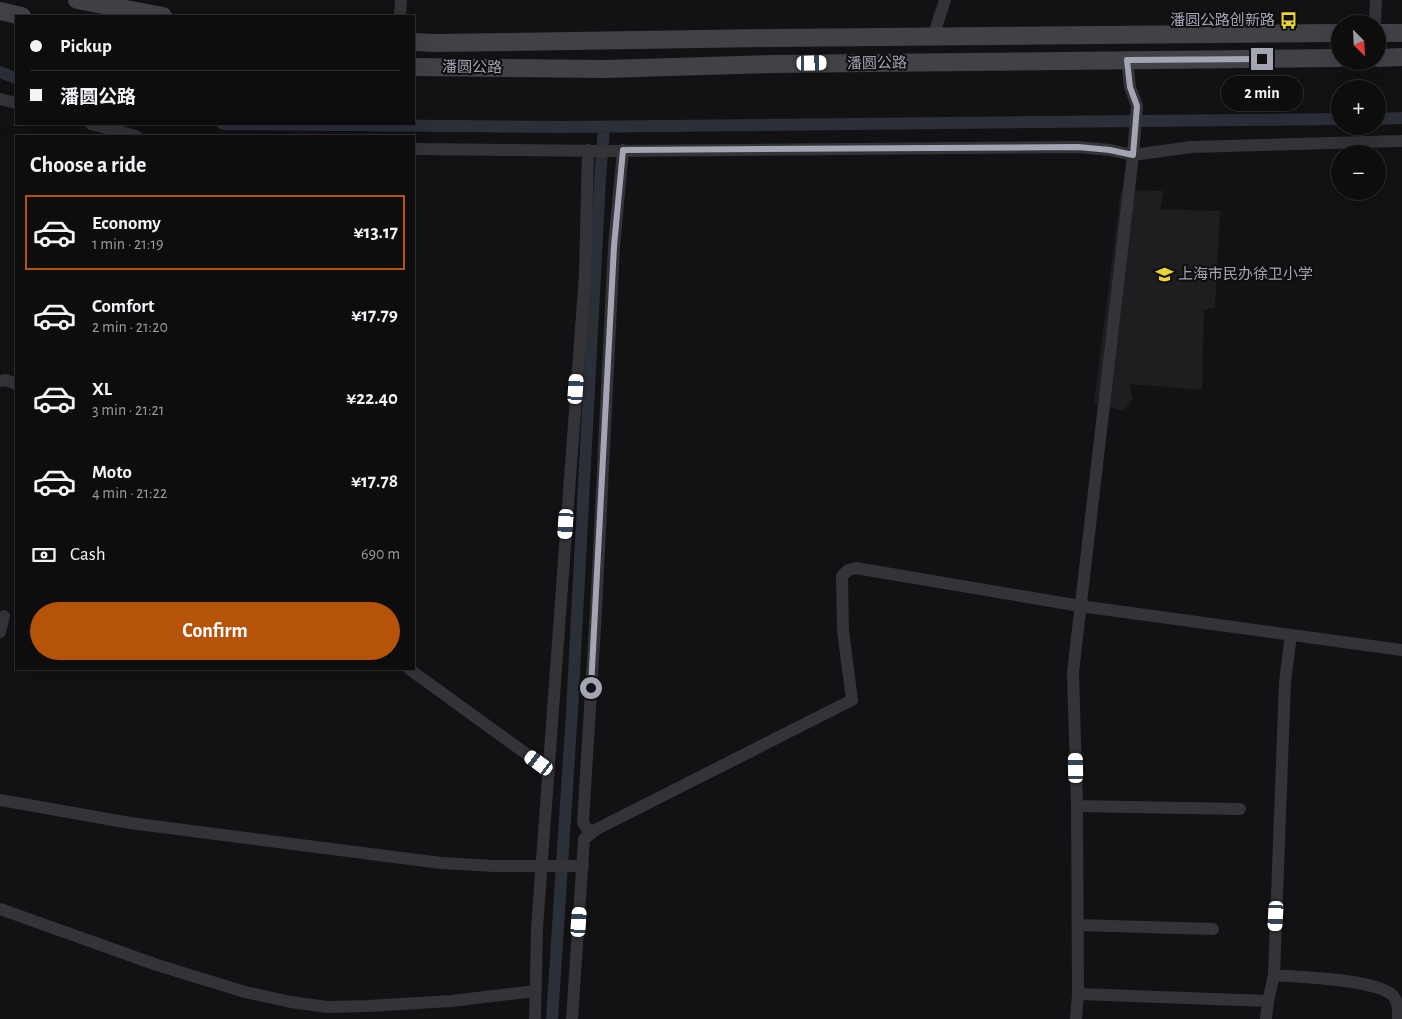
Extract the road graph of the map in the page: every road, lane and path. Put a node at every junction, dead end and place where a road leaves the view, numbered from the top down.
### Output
1 (77, 0) edge
2 (401, 0) edge
3 (945, 0) edge
4 (1376, 0) edge
5 (0, 11) edge
6 (18, 15) edge
7 (158, 15) edge
8 (400, 15) edge
9 (1376, 15) edge
10 (1331, 33) edge
11 (1386, 33) edge
12 (1402, 33) edge
13 (933, 37) junction
14 (415, 42) edge
15 (1402, 57) edge
16 (1331, 58) edge
17 (1386, 58) edge
18 (1127, 60) junction
19 (415, 67) edge
20 (0, 99) edge
21 (15, 103) edge
22 (94, 125) edge
23 (132, 135) edge
24 (1402, 142) edge
25 (415, 149) edge
26 (591, 150) junction
27 (1133, 150) junction
28 (618, 151) junction
29 (0, 381) edge
30 (15, 384) edge
31 (1080, 606) junction
32 (4, 616) dead end
33 (0, 632) edge
34 (1291, 635) junction
35 (1402, 650) edge
36 (410, 670) edge
37 (549, 764) junction
38 (0, 800) edge
39 (1077, 806) junction
40 (1240, 808) dead end
41 (591, 834) junction
42 (580, 866) junction
43 (545, 867) junction
44 (0, 909) edge
45 (1078, 925) junction
46 (1213, 929) dead end
47 (1274, 975) junction
48 (536, 992) junction
49 (1078, 994) junction
50 (1268, 1001) junction
51 (535, 1019) edge
52 (572, 1019) edge
53 (1076, 1019) edge
54 (1266, 1019) edge
55 (1398, 1019) edge

1 - 7 main road
2 - 8 street
3 - 13 street
4 - 9 street
5 - 6 main road
10 - 13 main road, 潘圆公路
11 - 12 main road
13 - 14 main road, 潘圆公路
15 - 17 main road
16 - 18 main road, 潘圆公路
18 - 19 main road, 潘圆公路
18 - 27 street
20 - 21 street
22 - 23 street
24 - 27 street
25 - 26 street
26 - 28 street
26 - 37 street
27 - 28 street
27 - 31 street
28 - 41 street
29 - 30 street
31 - 34 street
31 - 39 street
31 - 41 street
32 - 33 street
34 - 35 street
34 - 47 street
36 - 37 street
37 - 43 street
38 - 43 street
39 - 40 street
39 - 45 street
41 - 42 street
42 - 43 street
42 - 52 street
43 - 48 street
44 - 48 street
45 - 46 street
45 - 49 street
47 - 50 street
47 - 55 street
48 - 51 street
49 - 50 street
49 - 53 street
50 - 54 street

